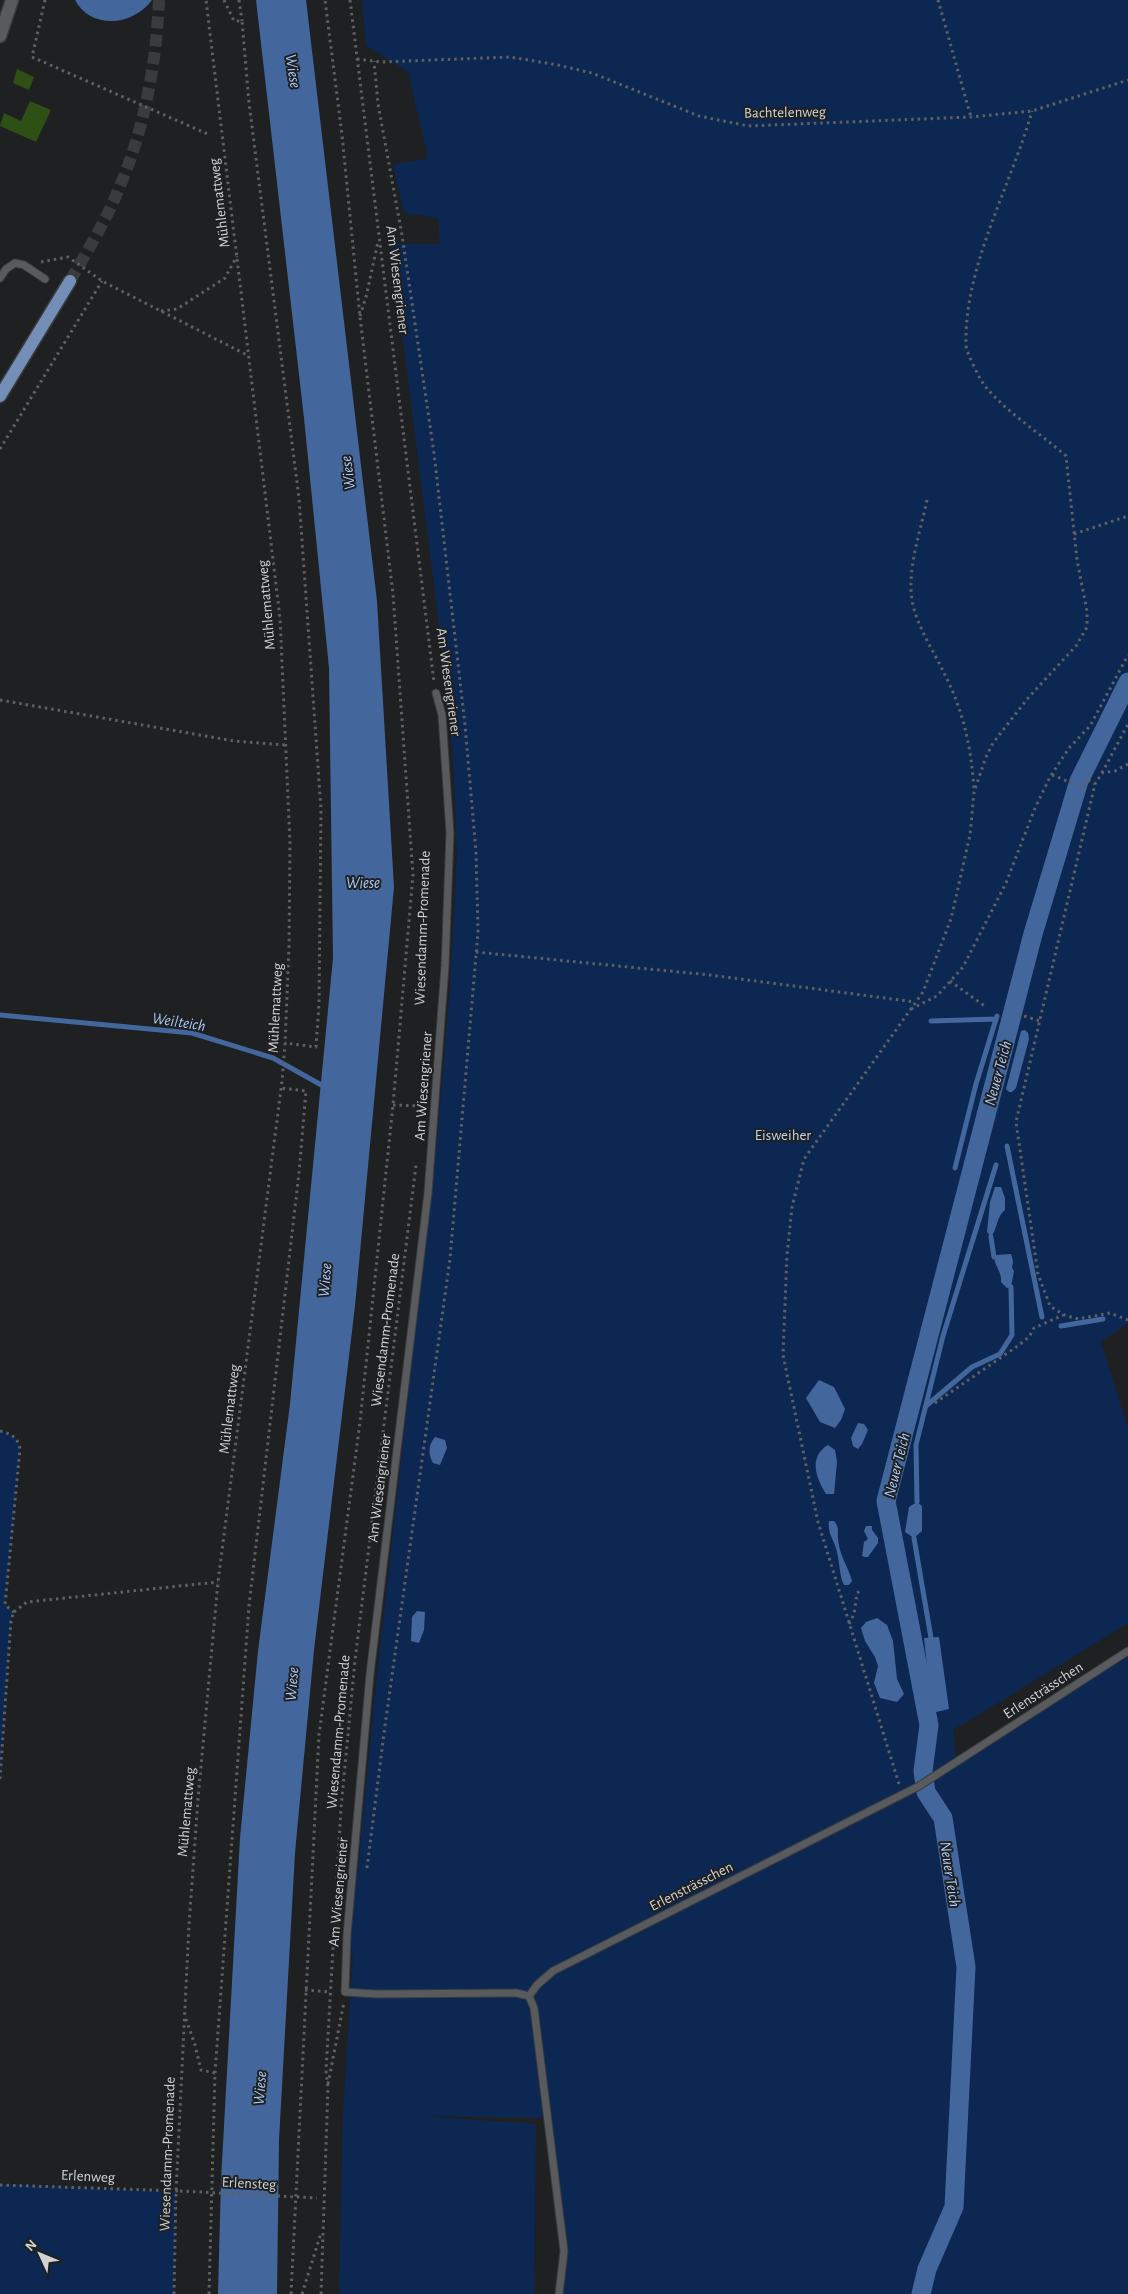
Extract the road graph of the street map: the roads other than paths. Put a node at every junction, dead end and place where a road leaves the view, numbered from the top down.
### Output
1 (12, 0) edge
2 (0, 36) edge
3 (0, 278) edge
4 (45, 278) dead end
5 (70, 281) tunnel mouth
6 (0, 396) edge
7 (436, 693) road end
8 (1128, 1651) edge
9 (529, 1996) junction
10 (559, 2294) edge

1 - 2 street
3 - 4 lane
5 - 6 main road
7 - 9 lane, Am Wiesengriener
8 - 9 lane, Erlensträsschen
9 - 10 lane

